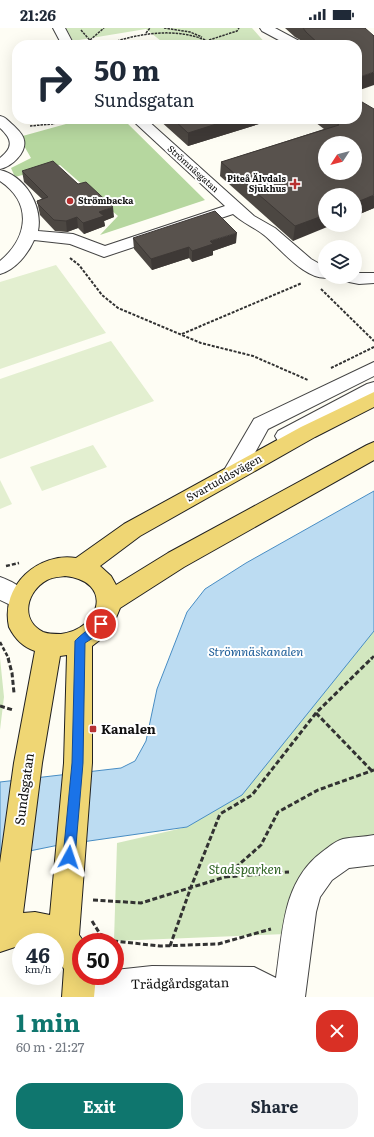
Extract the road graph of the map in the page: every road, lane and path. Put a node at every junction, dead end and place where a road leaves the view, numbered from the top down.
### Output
1 (59, 28) edge
2 (79, 28) edge
3 (104, 28) edge
4 (150, 28) edge
5 (164, 28) edge
6 (239, 28) edge
7 (266, 28) edge
8 (146, 33) junction
9 (65, 40) edge
10 (90, 40) joint
11 (117, 40) dead end
12 (205, 40) edge
13 (208, 40) edge
14 (213, 40) edge
15 (279, 40) edge
16 (2, 122) edge
17 (12, 123) edge
18 (16, 124) edge
19 (51, 124) edge
20 (144, 124) edge
21 (0, 165) edge
22 (0, 174) edge
23 (236, 208) junction
24 (30, 235) junction
25 (68, 257) dead end
26 (0, 269) edge
27 (318, 270) edge
28 (303, 282) dead end
29 (320, 288) dead end
30 (181, 334) junction
31 (374, 341) edge
32 (374, 347) edge
33 (374, 368) edge
34 (327, 370) dead end
35 (314, 376) dead end
36 (308, 380) junction
37 (302, 383) dead end
38 (374, 389) edge
39 (374, 399) edge
40 (374, 450) edge
41 (234, 472) junction
42 (26, 562) dead end
43 (0, 568) edge
44 (80, 568) junction
45 (9, 593) edge
46 (109, 602) junction
47 (80, 641) junction
48 (0, 642) edge
49 (49, 645) junction
50 (374, 656) edge
51 (14, 696) dead end
52 (14, 703) dead end
53 (0, 706) edge
54 (316, 712) junction
55 (373, 771) edge
56 (374, 850) edge
57 (322, 870) junction
58 (224, 877) junction
59 (190, 887) junction
60 (72, 890) junction
61 (299, 924) junction
62 (52, 933) edge
63 (99, 933) edge
64 (64, 934) edge
65 (2, 936) edge
66 (64, 941) edge
67 (124, 943) edge
68 (170, 946) junction
69 (78, 995) edge
70 (279, 997) edge
71 (289, 997) edge

1 - 9 street
2 - 10 path
3 - 10 path
4 - 8 path
5 - 13 path
6 - 14 path
7 - 15 street
8 - 11 path
8 - 12 path
16 - 17 path
16 - 21 street
18 - 19 path
20 - 23 street, Strömnäsgatan
22 - 24 street
23 - 24 street
23 - 27 street, Strömnäsgatan
24 - 26 street
25 - 30 path
28 - 30 path
29 - 31 path
30 - 36 path
32 - 34 path
33 - 41 street
35 - 36 path
36 - 37 path
38 - 41 street
39 - 41 main road, Svartuddsvägen
40 - 46 main road
41 - 44 main road, Svartuddsvägen
42 - 43 path
44 - 45 main road
44 - 46 main road
45 - 49 main road
46 - 47 main road
47 - 49 main road
47 - 60 main road
48 - 51 path
49 - 65 main road, Sundsgatan
50 - 54 path
52 - 53 path
54 - 55 path
54 - 59 path
55 - 58 path
56 - 57 street
57 - 58 path
57 - 61 street
58 - 59 path
59 - 60 path
59 - 68 path
60 - 63 path
60 - 64 main road
61 - 68 path
61 - 71 street
62 - 65 main road, Sundsgatan
66 - 69 main road, Sundsgatan
67 - 68 path
69 - 70 street, Trädgårdsgatan

